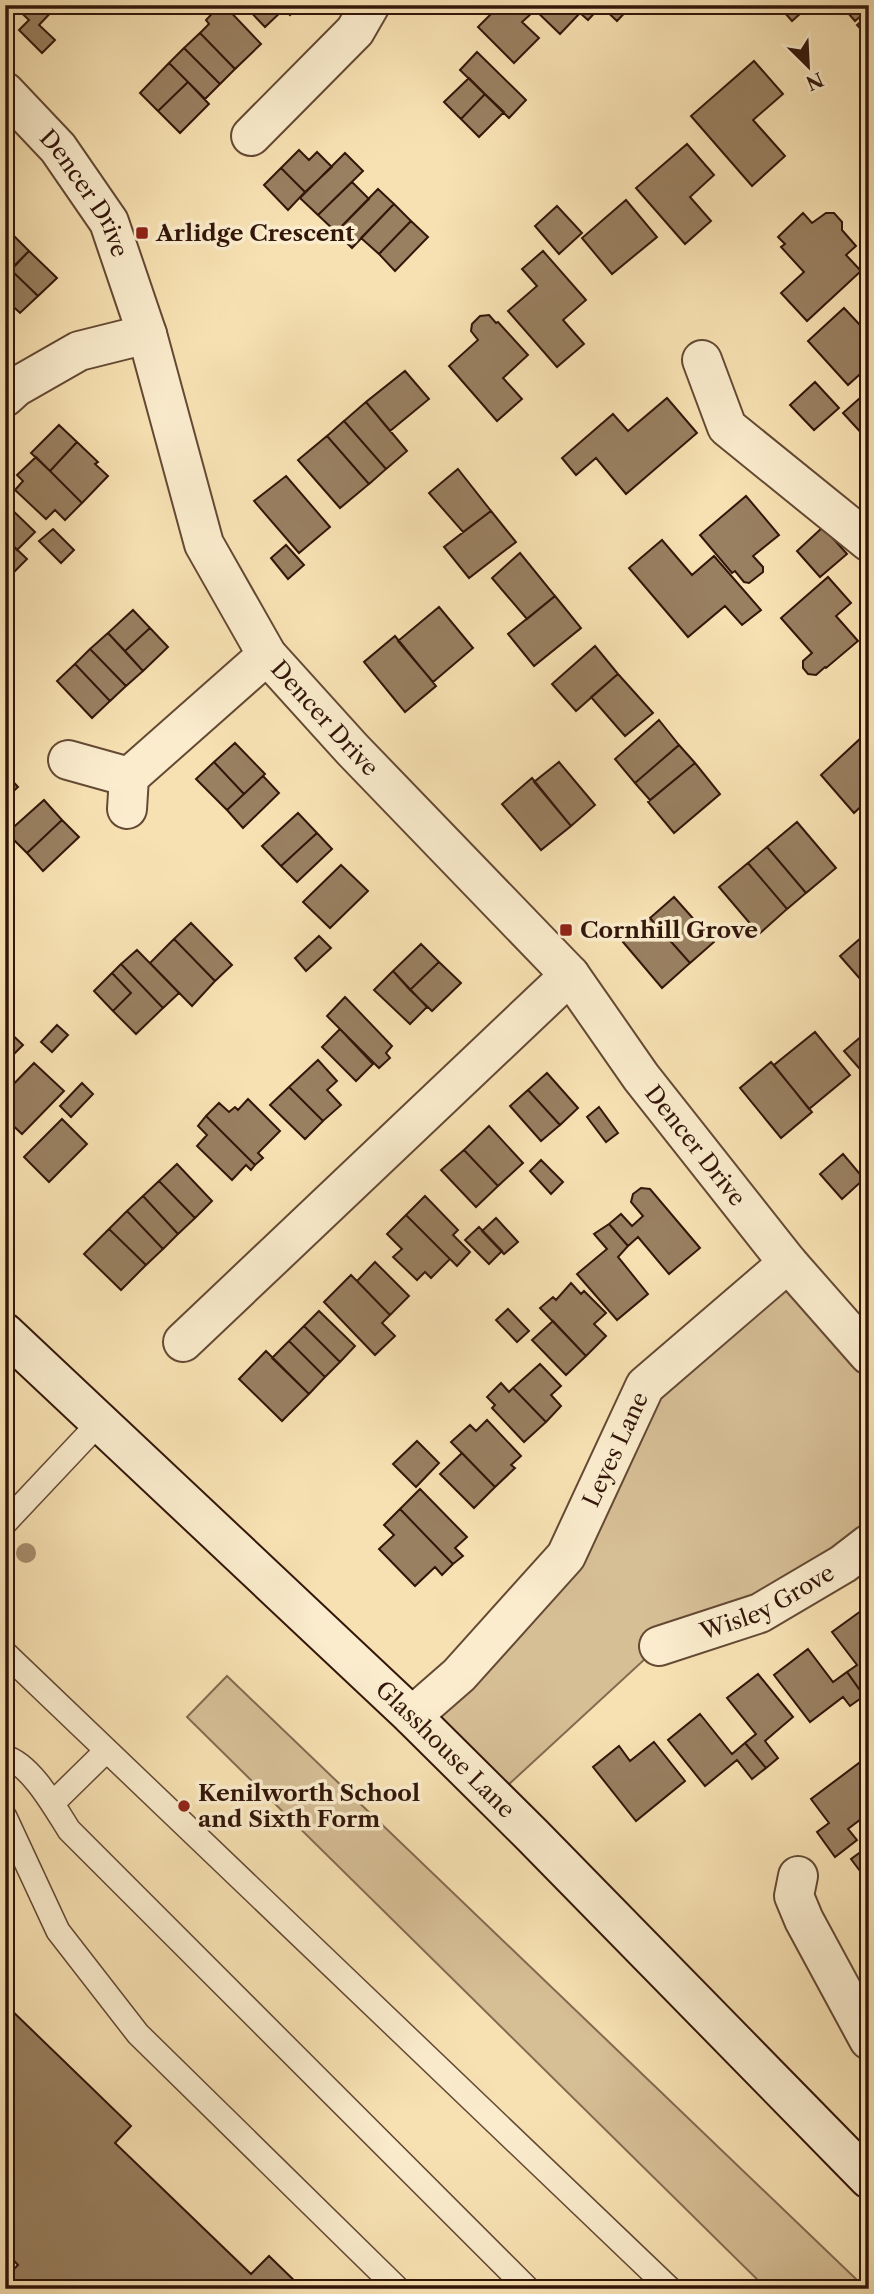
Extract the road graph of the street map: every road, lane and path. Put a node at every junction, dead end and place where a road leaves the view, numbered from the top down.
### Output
1 (370, 5) edge
2 (5, 92) edge
3 (251, 136) dead end
4 (147, 334) junction
5 (702, 360) dead end
6 (5, 397) edge
7 (869, 542) edge
8 (267, 655) junction
9 (68, 760) dead end
10 (570, 975) junction
11 (788, 1263) junction
12 (5, 1333) edge
13 (183, 1342) dead end
14 (869, 1355) edge
15 (100, 1422) junction
16 (5, 1523) edge
17 (869, 1544) edge
18 (659, 1646) dead end
19 (5, 1653) edge
20 (412, 1716) junction
21 (106, 1751) junction
22 (5, 1757) edge
23 (53, 1803) junction
24 (5, 1817) edge
25 (798, 1876) dead end
26 (869, 2040) edge
27 (869, 2179) edge
28 (398, 2289) edge
29 (528, 2289) edge
30 (670, 2289) edge

1 - 3 street
2 - 4 street, Dencer Drive
4 - 6 street
4 - 8 street, Dencer Drive
5 - 7 street
8 - 9 street
8 - 10 street, Dencer Drive
10 - 11 street, Dencer Drive
10 - 13 street
11 - 14 street
11 - 20 street, Leyes Lane
12 - 15 street, Glasshouse Lane
15 - 16 lane
15 - 20 street, Glasshouse Lane
17 - 18 street, Wisley Grove
19 - 21 lane
20 - 27 street, Glasshouse Lane
21 - 23 lane
21 - 30 lane
22 - 23 lane
23 - 29 lane
24 - 28 lane
25 - 26 street

